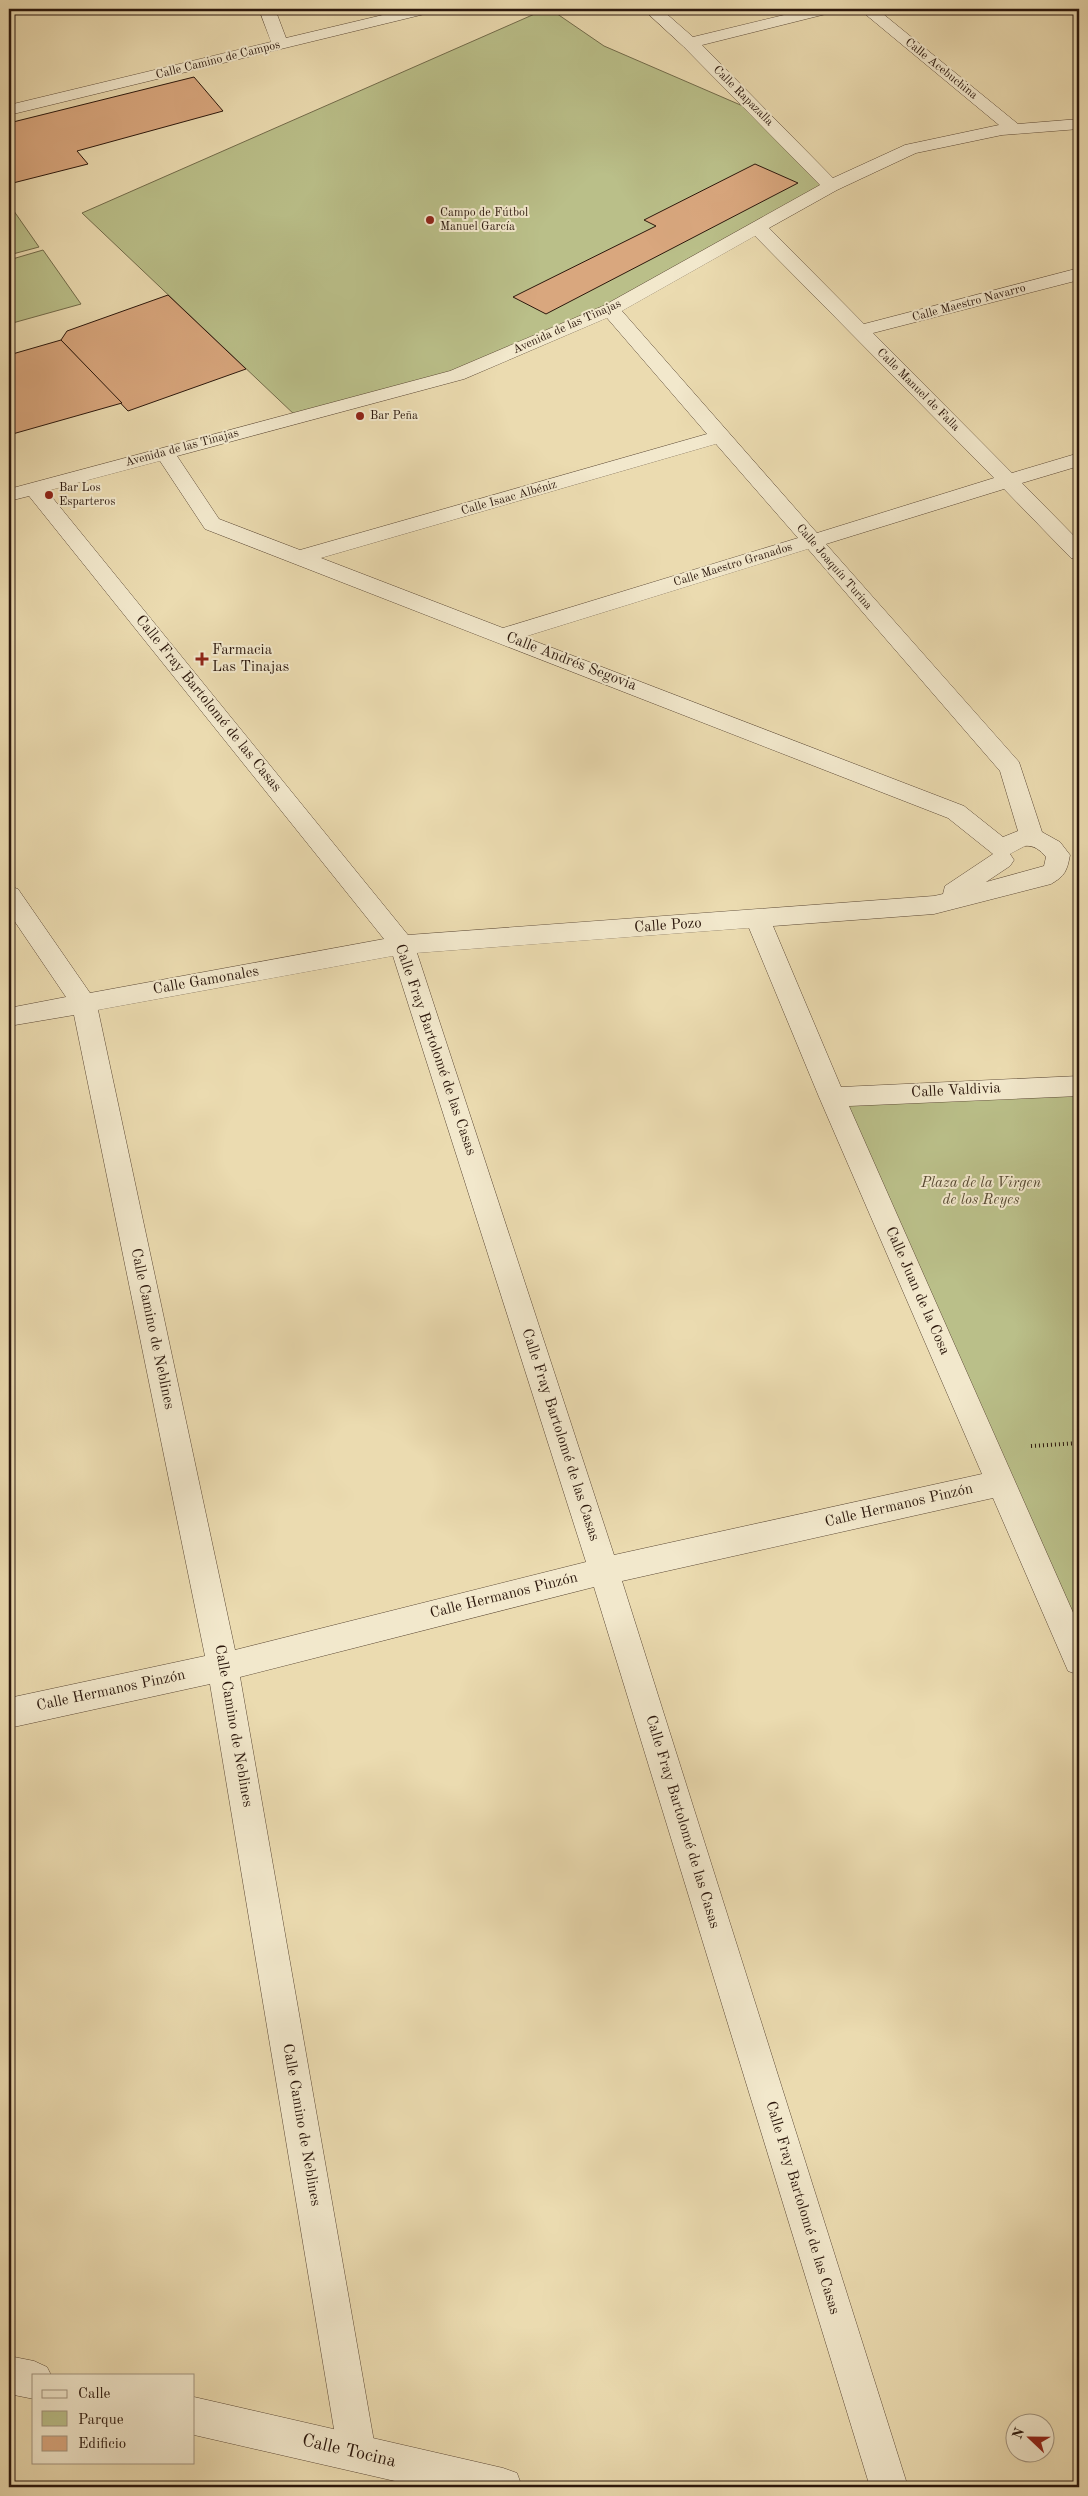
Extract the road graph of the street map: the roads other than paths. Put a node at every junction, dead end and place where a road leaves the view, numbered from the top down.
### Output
1 (267, 9) edge
2 (427, 9) edge
3 (651, 9) edge
4 (828, 9) edge
5 (867, 9) edge
6 (690, 43) junction
7 (280, 44) junction
8 (9, 110) edge
9 (1079, 124) edge
10 (1014, 129) junction
11 (831, 186) junction
12 (757, 227) junction
13 (1079, 274) edge
14 (610, 310) junction
15 (860, 331) junction
16 (720, 437) junction
17 (164, 452) junction
18 (1079, 459) edge
19 (1009, 480) junction
20 (21, 492) edge
21 (812, 541) junction
22 (1079, 553) edge
23 (298, 558) junction
24 (502, 636) junction
25 (1032, 837) junction
26 (1002, 854) junction
27 (1068, 855) edge
28 (1028, 880) junction
29 (9, 895) edge
30 (934, 906) junction
31 (758, 920) junction
32 (402, 945) junction
33 (84, 1003) junction
34 (9, 1017) edge
35 (1079, 1086) edge
36 (832, 1097) junction
37 (1001, 1483) junction
38 (604, 1571) junction
39 (1079, 1661) edge
40 (224, 1667) junction
41 (9, 1714) edge
42 (9, 2375) edge
43 (32, 2380) edge
44 (195, 2416) edge
45 (357, 2453) junction
46 (504, 2487) edge
47 (889, 2487) edge

1 - 7 street
2 - 7 street, Calle Camino de Campos
3 - 6 street, Calle Rapazalla
4 - 6 street
5 - 10 street, Calle Acebuchina
6 - 11 street, Calle Rapazalla
7 - 8 street, Calle Camino de Campos
9 - 10 street, Avenida de las Tinajas
10 - 11 street, Avenida de las Tinajas
11 - 12 street, Avenida de las Tinajas
12 - 14 street, Avenida de las Tinajas
12 - 15 street, Calle Manuel de Falla
13 - 15 street, Calle Maestro Navarro
14 - 16 street, Calle Joaquín Turina
14 - 17 street, Avenida de las Tinajas
15 - 19 street, Calle Manuel de Falla
16 - 21 street, Calle Joaquín Turina
16 - 23 street, Calle Isaac Albéniz
17 - 20 street, Avenida de las Tinajas
17 - 23 street, Calle Andrés Segovia
18 - 19 street, Calle Maestro Granados
19 - 21 street, Calle Maestro Granados
19 - 22 street, Calle Manuel de Falla
20 - 32 street, Calle Fray Bartolomé de las Casas
21 - 24 street, Calle Maestro Granados
21 - 25 street, Calle Joaquín Turina
23 - 24 street, Calle Andrés Segovia
24 - 26 street, Calle Andrés Segovia
25 - 26 street
25 - 27 street
26 - 28 street
26 - 30 street, Calle Pozo
27 - 28 street
28 - 30 street, Calle Pozo
29 - 33 street
30 - 31 street, Calle Pozo
31 - 32 street, Calle Pozo
31 - 36 street, Calle Juan de la Cosa
32 - 33 street, Calle Gamonales
32 - 38 street, Calle Fray Bartolomé de las Casas
33 - 34 street, Calle Gamonales
33 - 40 street, Calle Camino de Neblines
35 - 36 street, Calle Valdivia
36 - 37 street, Calle Juan de la Cosa
37 - 38 street, Calle Hermanos Pinzón
37 - 39 street, Calle Juan de la Cosa
38 - 40 street, Calle Hermanos Pinzón
38 - 47 street, Calle Fray Bartolomé de las Casas
40 - 41 street, Calle Hermanos Pinzón
40 - 45 street, Calle Camino de Neblines
42 - 43 street
44 - 45 street, Calle Tocina
45 - 46 street, Calle Tocina

